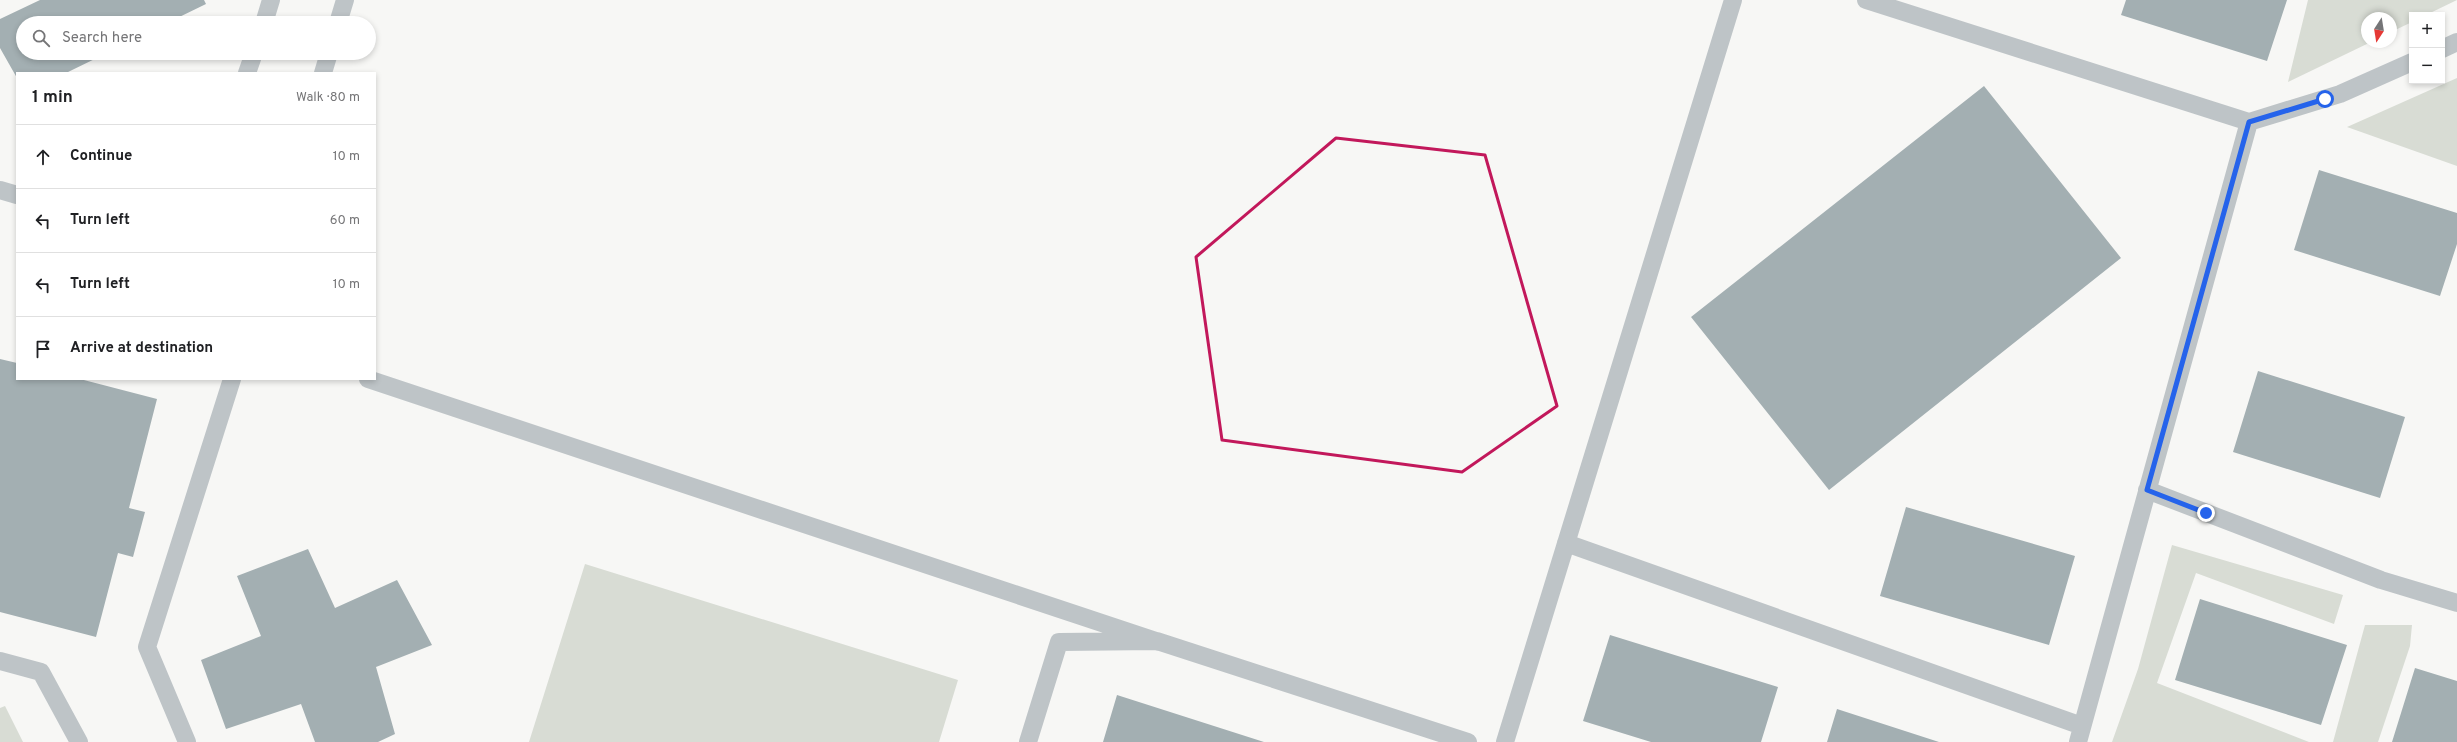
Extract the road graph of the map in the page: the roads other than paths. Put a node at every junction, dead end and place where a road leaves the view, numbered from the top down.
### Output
1 (272, 0) edge
2 (345, 0) edge
3 (1733, 0) edge
4 (1866, 0) edge
5 (266, 16) edge
6 (340, 16) edge
7 (2457, 42) edge
8 (2444, 48) edge
9 (252, 60) edge
10 (327, 60) edge
11 (2409, 63) edge
12 (247, 72) edge
13 (323, 72) edge
14 (2249, 122) junction
15 (0, 190) edge
16 (16, 195) edge
17 (232, 380) edge
18 (371, 380) edge
19 (2147, 490) junction
20 (1566, 543) junction
21 (2457, 603) edge
22 (1159, 642) junction
23 (0, 661) edge
24 (2080, 734) edge
25 (79, 742) edge
26 (186, 742) edge
27 (1028, 742) edge
28 (1468, 742) edge
29 (1504, 742) edge

1 - 5 lane
2 - 6 lane
3 - 20 lane
4 - 14 lane
7 - 8 lane
9 - 12 lane
10 - 13 lane
11 - 14 lane
14 - 19 lane
15 - 16 lane
17 - 26 lane
18 - 22 lane
19 - 21 lane
19 - 24 lane
20 - 24 lane
20 - 29 lane
22 - 27 lane
22 - 28 lane
23 - 25 lane

